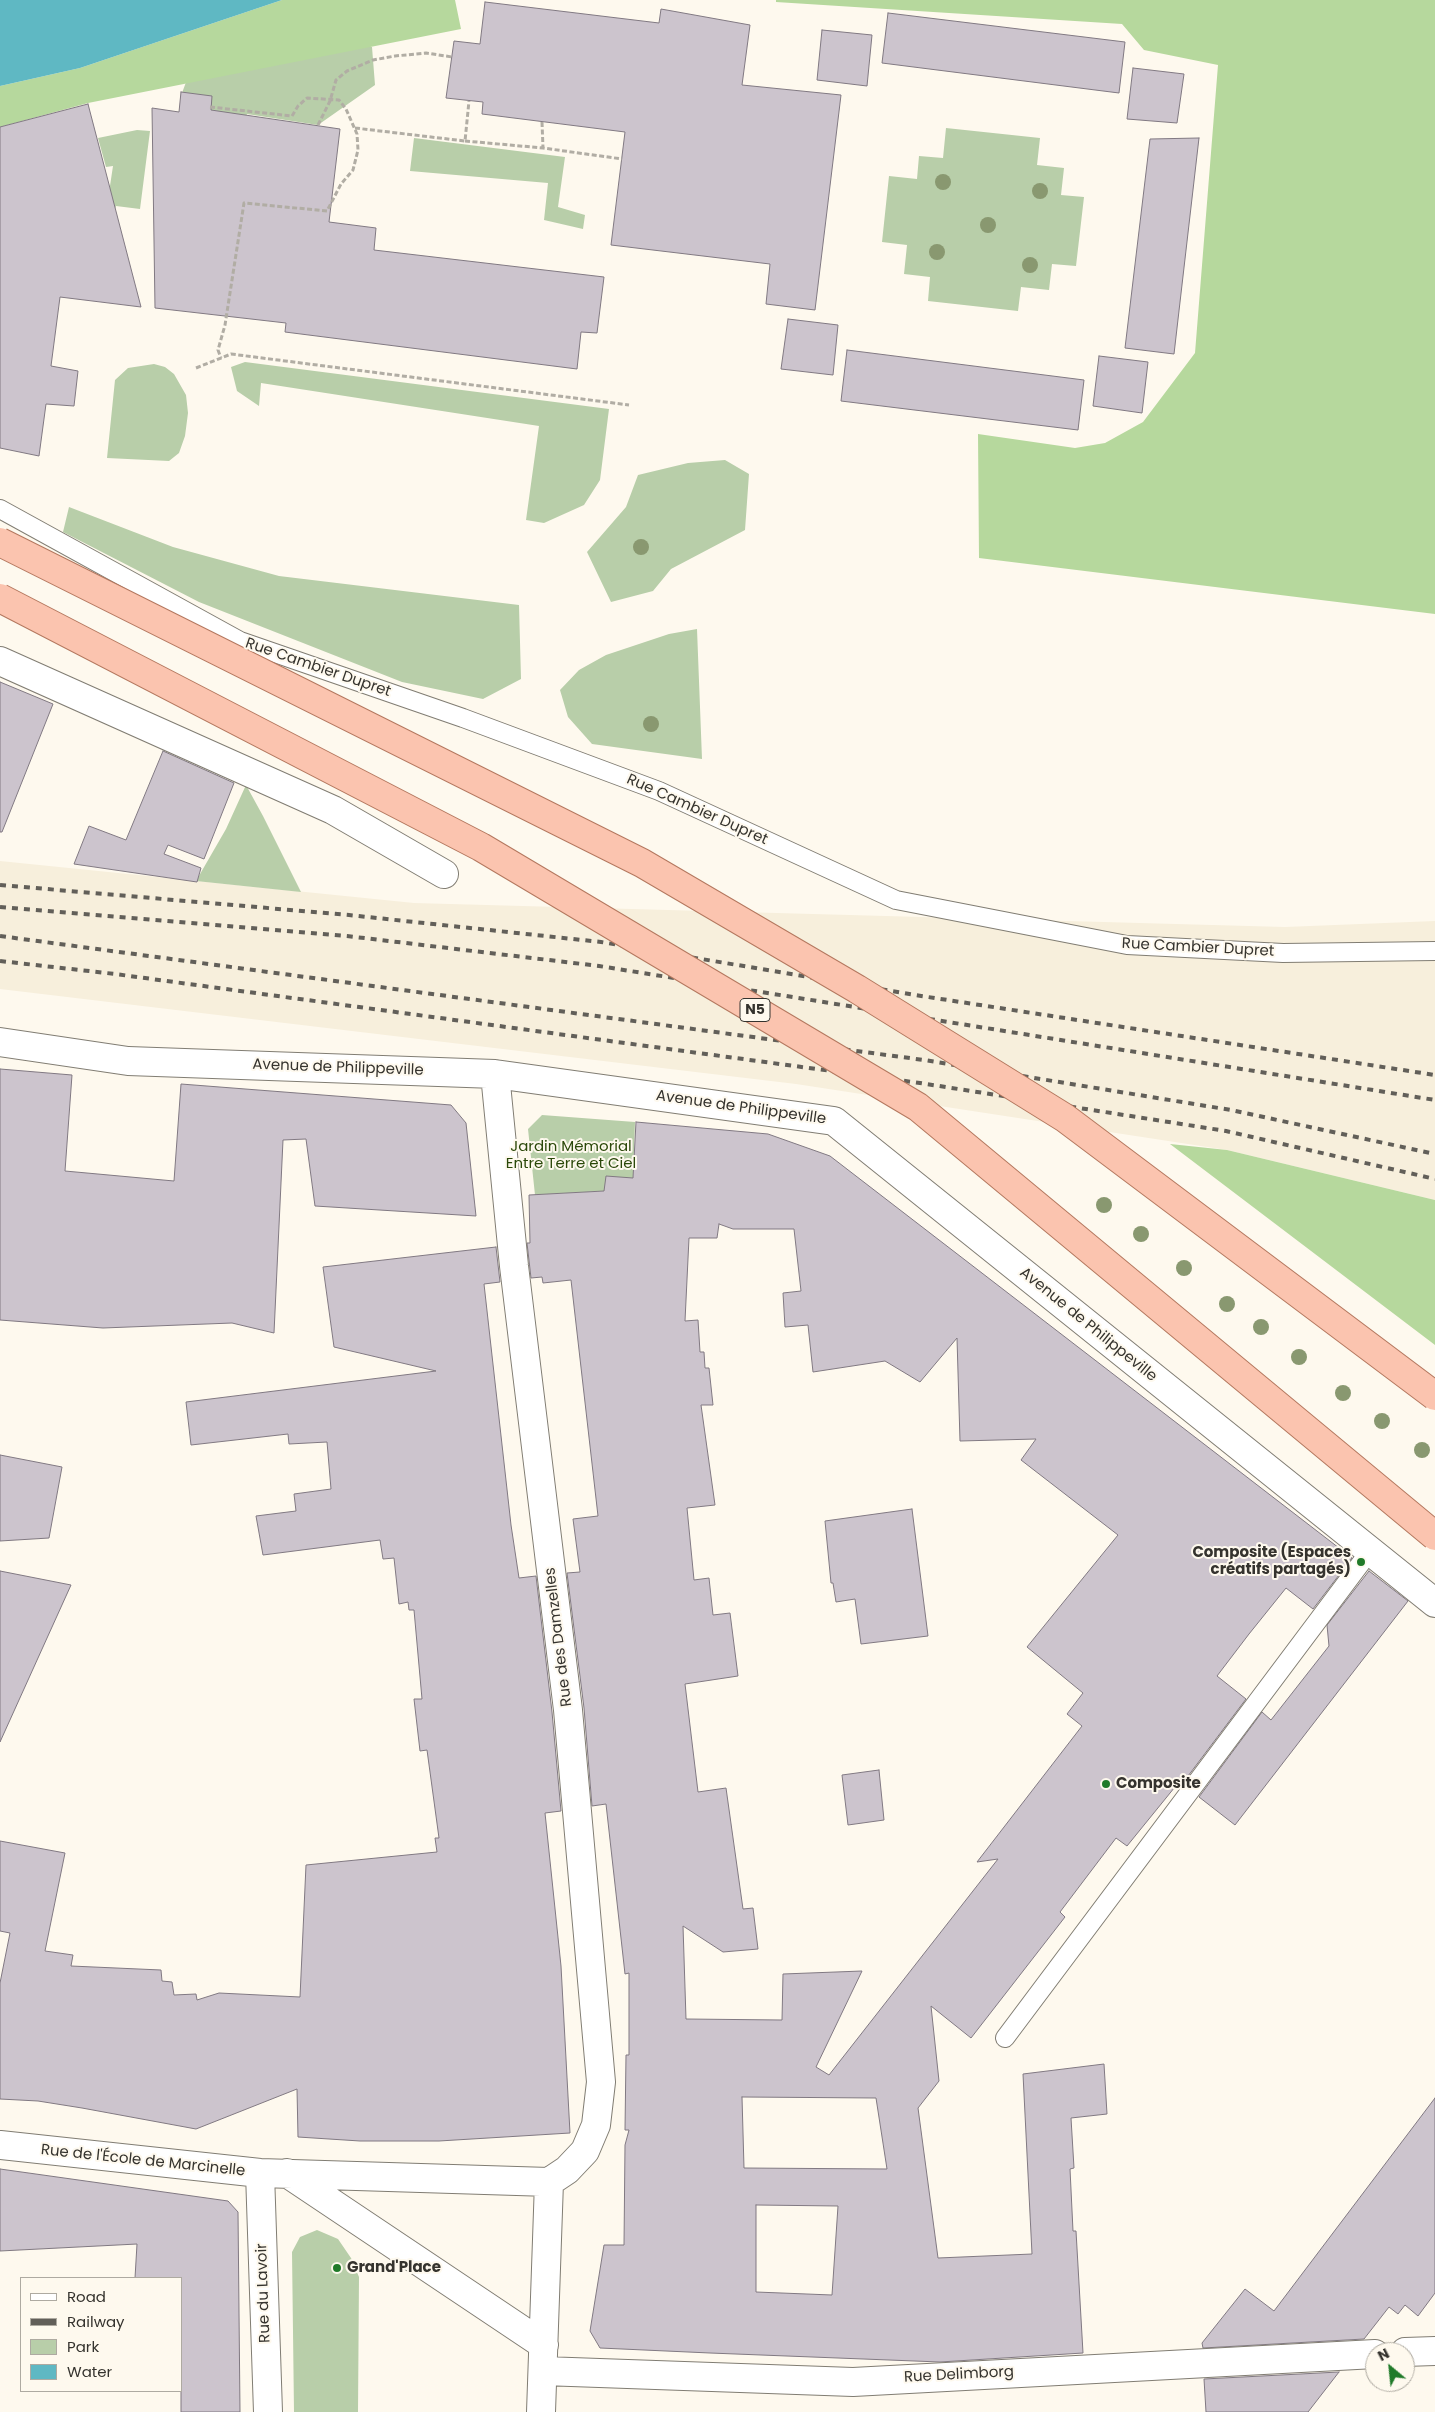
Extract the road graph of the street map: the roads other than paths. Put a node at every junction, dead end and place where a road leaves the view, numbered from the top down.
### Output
1 (0, 509) edge
2 (0, 542) edge
3 (0, 598) edge
4 (0, 660) edge
5 (444, 874) dead end
6 (1435, 951) edge
7 (0, 1042) edge
8 (496, 1074) junction
9 (1435, 1396) edge
10 (1435, 1536) edge
11 (1370, 1551) junction
12 (1435, 1603) edge
13 (1004, 2038) dead end
14 (0, 2145) edge
15 (273, 2173) junction
16 (549, 2182) junction
17 (1435, 2351) edge
18 (1415, 2352) edge
19 (1365, 2355) edge
20 (544, 2358) junction
21 (268, 2412) edge
22 (541, 2412) edge

1 - 6 lane, Rue Cambier Dupret
2 - 9 main road, bridge
3 - 10 main road, N5, bridge
4 - 5 street
7 - 8 street, Avenue de Philippeville
8 - 11 street, Avenue de Philippeville
8 - 16 street, Rue des Damzelles
11 - 12 street, Avenue de Philippeville
11 - 13 lane
14 - 15 street, Rue de l'École de Marcinelle
15 - 16 street, Rue de l'École de Marcinelle
15 - 20 street, Rue de l'École de Marcinelle
15 - 21 street, Rue du Lavoir
16 - 20 street
17 - 18 street
19 - 20 street, Rue Delimborg
20 - 22 street

